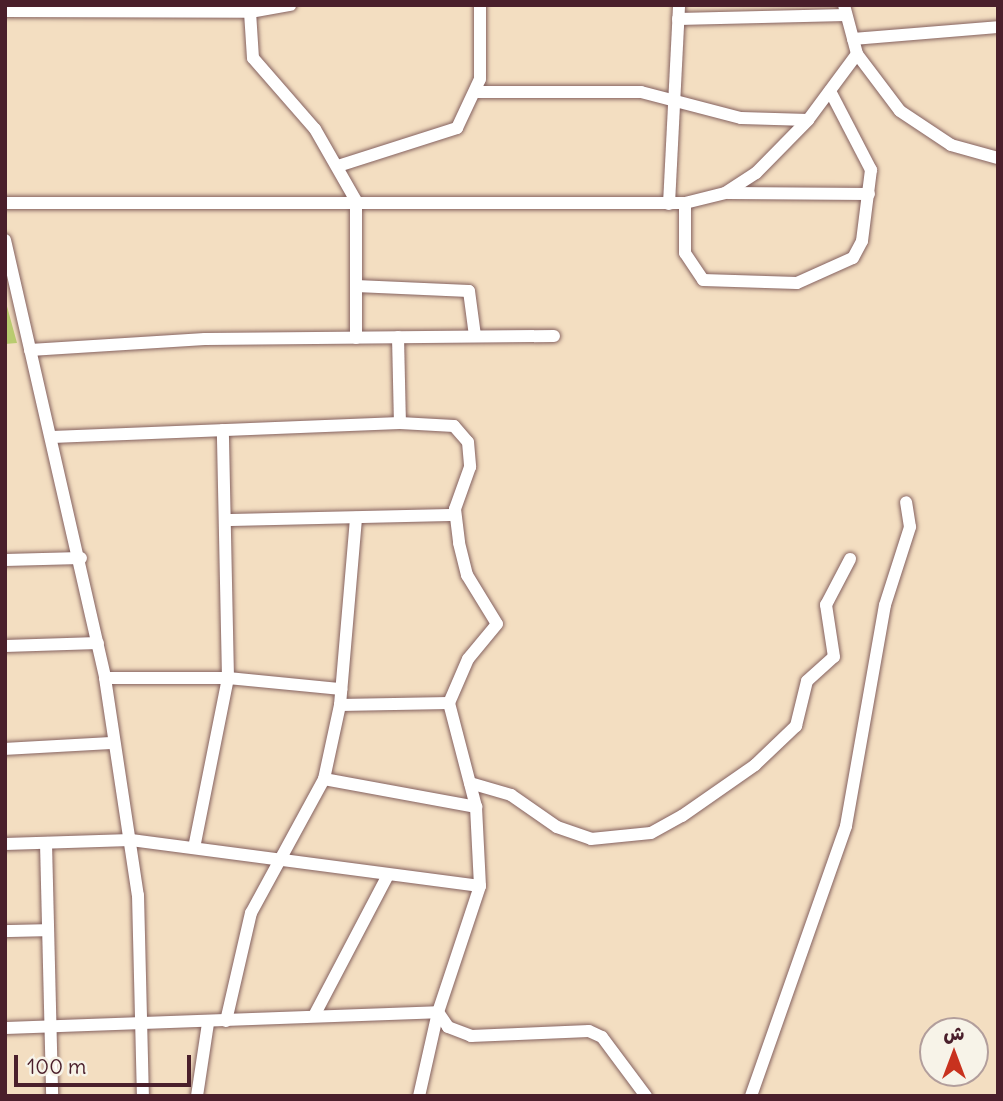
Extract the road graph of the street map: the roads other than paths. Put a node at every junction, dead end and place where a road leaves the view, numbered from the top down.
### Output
1 (290, 5) edge
2 (480, 5) edge
3 (679, 5) edge
4 (118, 8) edge
5 (250, 9) edge
6 (845, 10) edge
7 (5, 11) edge
8 (678, 19) junction
9 (998, 27) edge
10 (853, 39) junction
11 (857, 54) junction
12 (830, 91) junction
13 (476, 92) junction
14 (674, 100) junction
15 (808, 120) junction
16 (998, 158) edge
17 (338, 166) junction
18 (725, 192) junction
19 (869, 194) junction
20 (356, 201) junction
21 (5, 203) edge
22 (685, 203) junction
23 (669, 204) junction
24 (5, 240) edge
25 (356, 286) junction
26 (554, 336) dead end
27 (398, 337) junction
28 (475, 337) junction
29 (356, 338) junction
30 (30, 350) junction
31 (400, 423) junction
32 (223, 430) junction
33 (52, 438) junction
34 (906, 502) dead end
35 (455, 515) junction
36 (356, 518) junction
37 (226, 520) junction
38 (81, 558) junction
39 (850, 559) dead end
40 (5, 560) edge
41 (98, 643) junction
42 (5, 646) edge
43 (105, 678) junction
44 (228, 678) junction
45 (341, 689) junction
46 (449, 703) junction
47 (340, 705) junction
48 (114, 743) junction
49 (5, 749) edge
50 (324, 779) junction
51 (470, 783) junction
52 (476, 807) junction
53 (131, 840) junction
54 (46, 843) junction
55 (5, 844) edge
56 (194, 848) junction
57 (275, 861) junction
58 (388, 875) junction
59 (480, 886) junction
60 (48, 930) junction
61 (5, 931) edge
62 (438, 1012) junction
63 (315, 1014) junction
64 (226, 1021) junction
65 (139, 1023) junction
66 (208, 1023) junction
67 (52, 1026) junction
68 (5, 1028) edge
69 (52, 1096) edge
70 (144, 1096) edge
71 (197, 1096) edge
72 (419, 1096) edge
73 (646, 1096) edge
74 (751, 1096) edge

1 - 5 street
2 - 13 street
3 - 8 street
4 - 5 street
4 - 7 street
5 - 17 street
6 - 8 street
6 - 10 street
8 - 14 street
9 - 10 street
10 - 11 street
11 - 12 street
11 - 16 street
12 - 15 street
12 - 19 street
13 - 14 street
13 - 17 street
14 - 15 street
14 - 23 street
15 - 18 street
17 - 20 street
18 - 19 street
18 - 22 street
19 - 22 street
20 - 21 street
20 - 23 street
20 - 25 street
22 - 23 street
24 - 30 street
25 - 28 street
25 - 29 street
26 - 28 street
27 - 28 street
27 - 29 street
27 - 31 street
29 - 30 street
30 - 33 street
31 - 32 street
31 - 35 street
32 - 33 street
32 - 37 street
33 - 38 street
34 - 74 street
35 - 36 street
35 - 46 street
36 - 37 street
36 - 45 street
37 - 44 street
38 - 40 street
38 - 41 street
39 - 51 street
41 - 42 street
41 - 43 street
43 - 44 street
43 - 48 street
44 - 45 street
44 - 56 street
45 - 47 street
46 - 47 street
46 - 51 street
47 - 50 street
48 - 49 street
48 - 53 street
50 - 52 street
50 - 57 street
51 - 52 street
52 - 59 street
53 - 54 street
53 - 56 street
53 - 65 street
54 - 55 street
54 - 60 street
56 - 57 street
57 - 58 street
57 - 64 street
58 - 59 street
58 - 63 street
59 - 62 street
60 - 61 street
60 - 67 street
62 - 63 street
62 - 72 street
62 - 73 street
63 - 64 street
64 - 66 street
65 - 66 street
65 - 67 street
65 - 70 street
66 - 71 street
67 - 68 street
67 - 69 street

